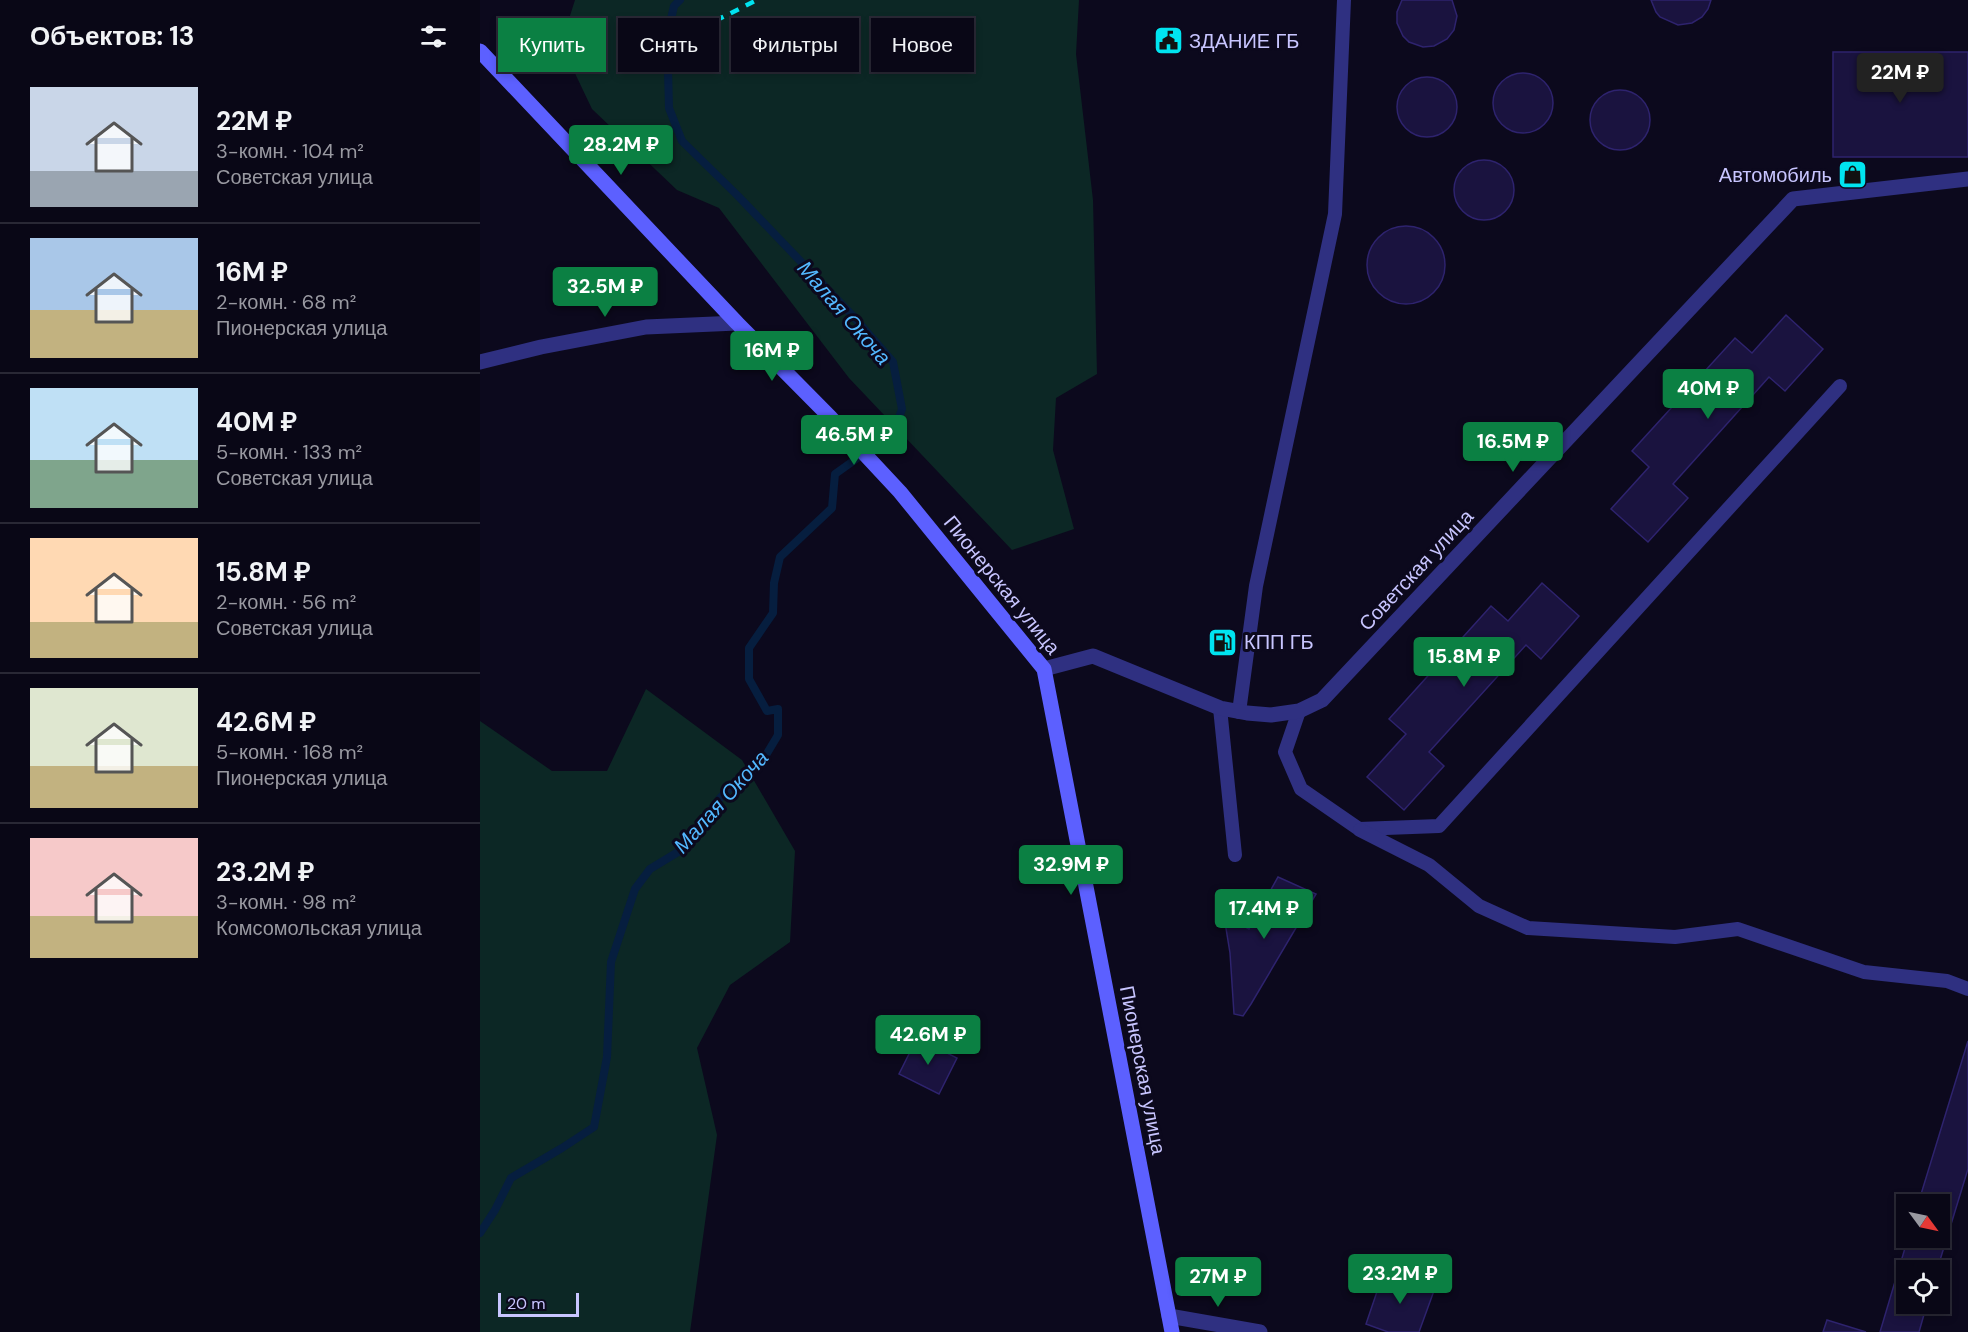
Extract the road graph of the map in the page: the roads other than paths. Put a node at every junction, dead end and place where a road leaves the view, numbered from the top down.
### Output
1 (1344, 0) edge
2 (480, 51) edge
3 (1968, 179) edge
4 (737, 323) junction
5 (480, 362) edge
6 (1840, 386) dead end
7 (1044, 669) junction
8 (1221, 708) junction
9 (1299, 711) junction
10 (1239, 712) junction
11 (1359, 829) junction
12 (1235, 855) dead end
13 (1968, 989) edge
14 (1169, 1316) junction
15 (1172, 1332) edge
16 (1260, 1332) edge

1 - 10 lane
2 - 4 main road, Пионерская улица
3 - 9 street, Советская улица
4 - 5 street
4 - 7 main road, Пионерская улица
6 - 11 lane
7 - 8 street, Советская улица
7 - 14 main road, Пионерская улица
8 - 10 street, Советская улица
8 - 12 lane
9 - 10 street, Советская улица
9 - 11 lane
11 - 13 lane
14 - 15 main road, Пионерская улица
14 - 16 street

